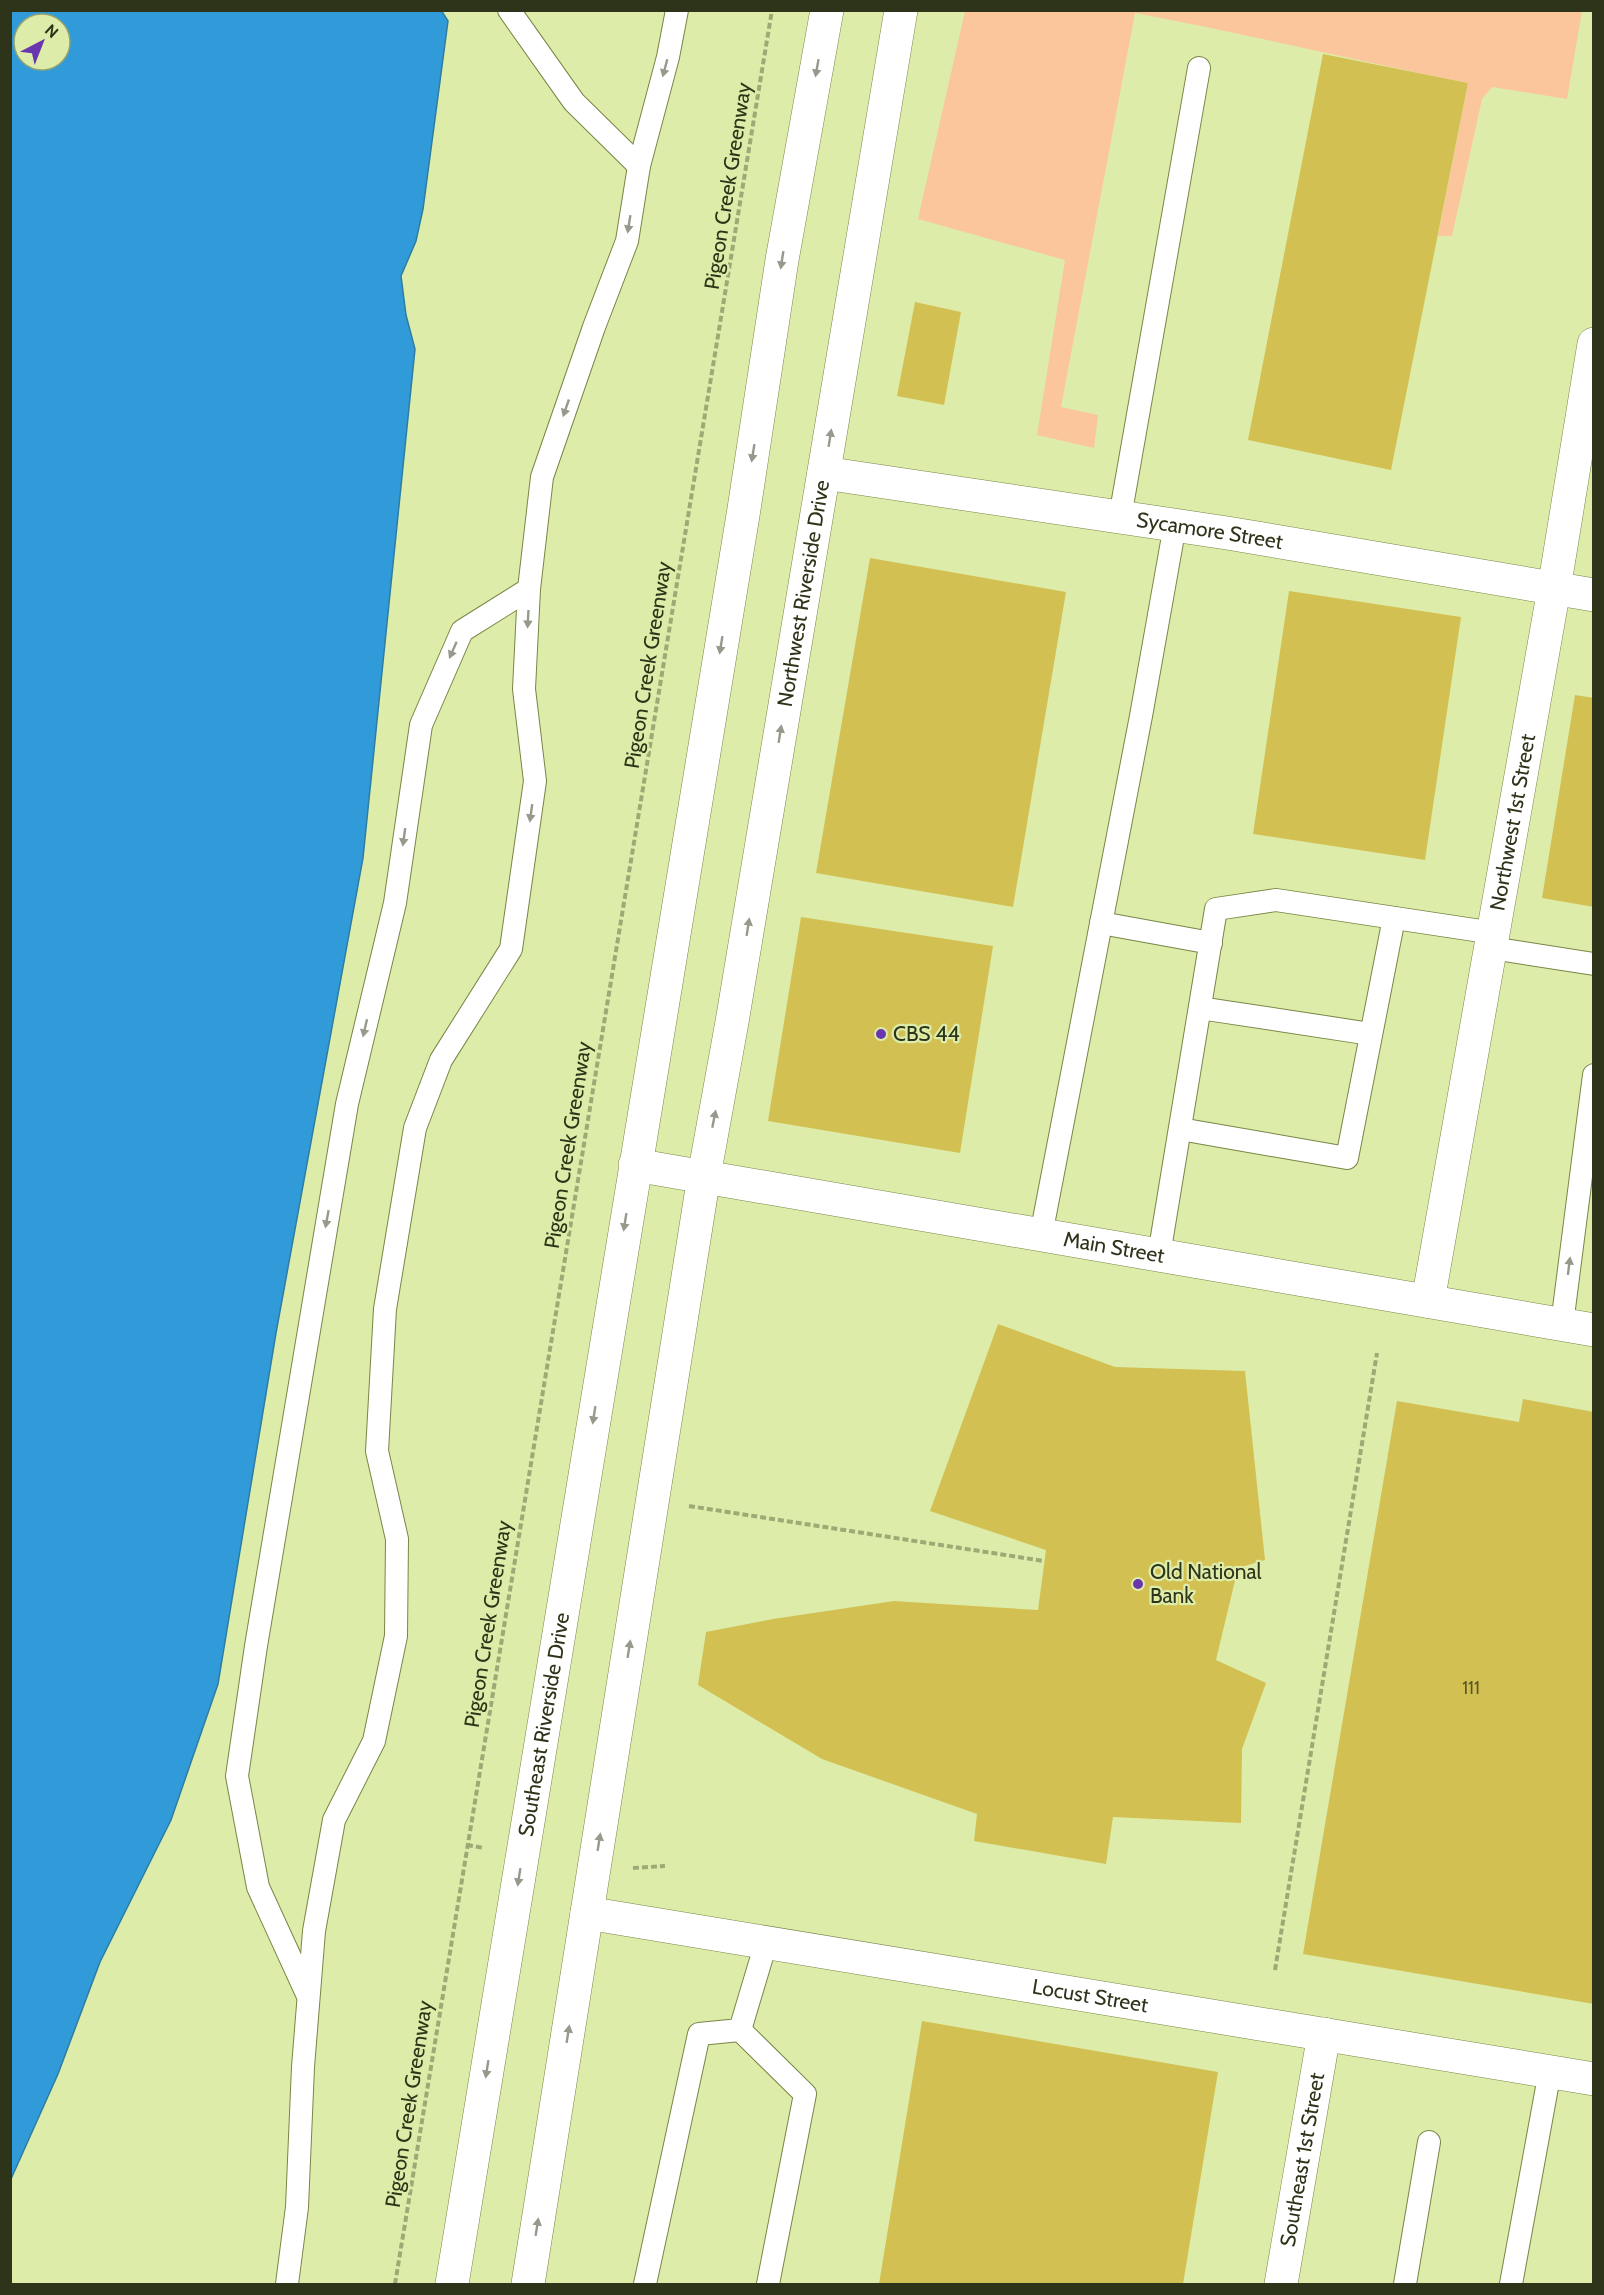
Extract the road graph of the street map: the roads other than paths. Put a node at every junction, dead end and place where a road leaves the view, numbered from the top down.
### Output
1 (509, 10) edge
2 (677, 10) edge
3 (827, 10) edge
4 (902, 10) edge
5 (1199, 68) dead end
6 (639, 166) junction
7 (1593, 344) edge
8 (824, 473) junction
9 (1120, 517) junction
10 (1175, 525) junction
11 (1554, 589) junction
12 (529, 590) junction
13 (1593, 595) edge
14 (1394, 918) junction
15 (1101, 923) junction
16 (1492, 941) junction
17 (1211, 943) junction
18 (1593, 963) edge
19 (1200, 1008) junction
20 (1371, 1034) junction
21 (1593, 1075) edge
22 (1180, 1130) junction
23 (634, 1165) junction
24 (704, 1176) junction
25 (1041, 1235) junction
26 (1160, 1255) junction
27 (1428, 1301) junction
28 (1562, 1324) junction
29 (1593, 1330) edge
30 (587, 1913) junction
31 (766, 1943) junction
32 (309, 1997) junction
33 (740, 2030) junction
34 (1324, 2034) junction
35 (1550, 2071) junction
36 (1593, 2079) edge
37 (1429, 2142) dead end
38 (286, 2284) edge
39 (452, 2284) edge
40 (528, 2284) edge
41 (645, 2284) edge
42 (768, 2284) edge
43 (1281, 2284) edge
44 (1405, 2284) edge
45 (1511, 2284) edge

1 - 6 lane
2 -> 6 lane
3 -> 23 main road
8 -> 4 main road, Northwest Riverside Drive
5 - 9 lane
6 -> 12 lane
7 - 11 main road, Northwest 1st Street
8 - 9 main road, Sycamore Street
24 -> 8 main road, Northwest Riverside Drive
9 - 10 main road, Sycamore Street
10 - 11 main road, Sycamore Street
10 - 15 lane
11 - 13 main road, Sycamore Street
11 - 16 main road, Northwest 1st Street
12 -> 32 lane
12 -> 32 lane
14 - 16 lane
14 - 17 lane
14 - 20 lane
15 - 17 lane
15 - 25 lane
16 - 18 lane
16 - 27 main road, Northwest 1st Street
17 - 19 lane
19 - 20 lane
19 - 22 lane
20 - 22 lane
28 -> 21 lane
22 - 26 lane
23 - 24 main road, Main Street
23 -> 39 main road, Southeast Riverside Drive
24 - 25 main road, Main Street
30 -> 24 main road
25 - 26 main road, Main Street
26 - 27 main road, Main Street
27 - 28 main road, Main Street
28 - 29 main road, Main Street
30 - 31 main road, Locust Street
40 -> 30 main road
31 - 33 lane
31 - 34 main road, Locust Street
32 - 38 lane
33 - 41 lane
33 - 42 lane
34 - 35 main road, Locust Street
34 - 43 main road, Southeast 1st Street
35 - 36 main road, Locust Street
35 - 45 lane
37 - 44 lane

